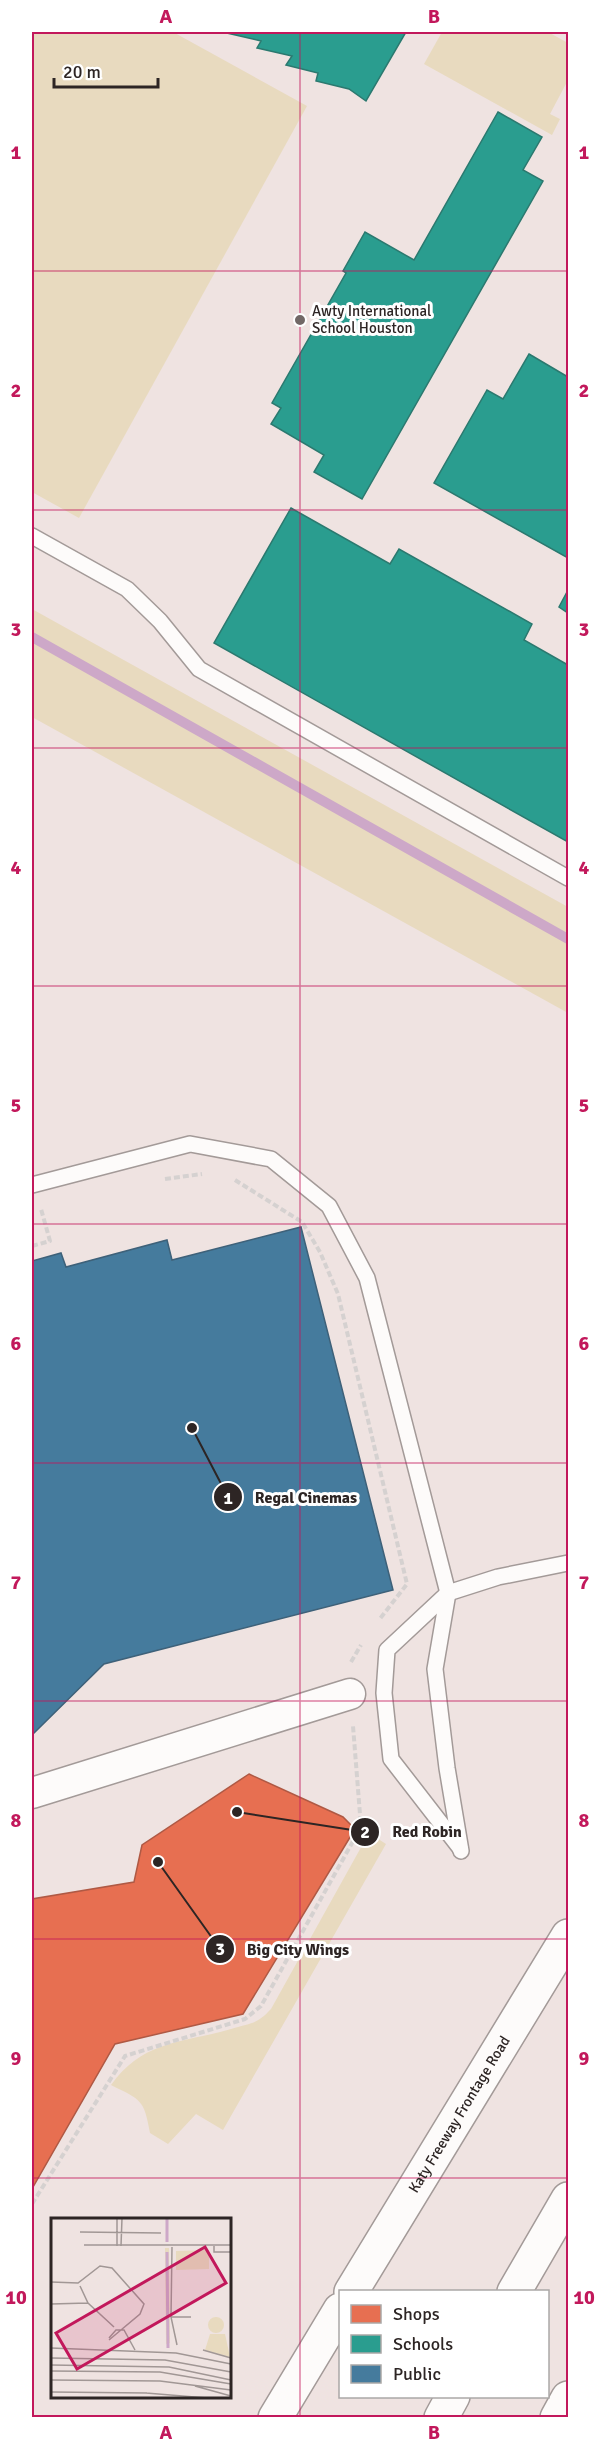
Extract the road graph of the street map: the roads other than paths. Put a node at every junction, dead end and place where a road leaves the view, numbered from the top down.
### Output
1 (32, 536) edge
2 (568, 878) edge
3 (32, 1185) edge
4 (568, 1563) edge
5 (448, 1593) junction
6 (350, 1694) road end
7 (32, 1793) edge
8 (568, 1936) edge
9 (568, 2199) edge
10 (352, 2290) edge
11 (515, 2290) edge
12 (339, 2312) edge
13 (452, 2398) edge
14 (568, 2398) edge
15 (275, 2418) edge
16 (441, 2418) edge
17 (557, 2418) edge

1 - 2 lane
3 - 5 lane
4 - 5 lane
5 - 5 lane
6 - 7 street
8 - 10 main road, Katy Freeway Frontage Road
9 - 11 main road
12 - 15 main road
13 - 16 main road
14 - 17 main road

